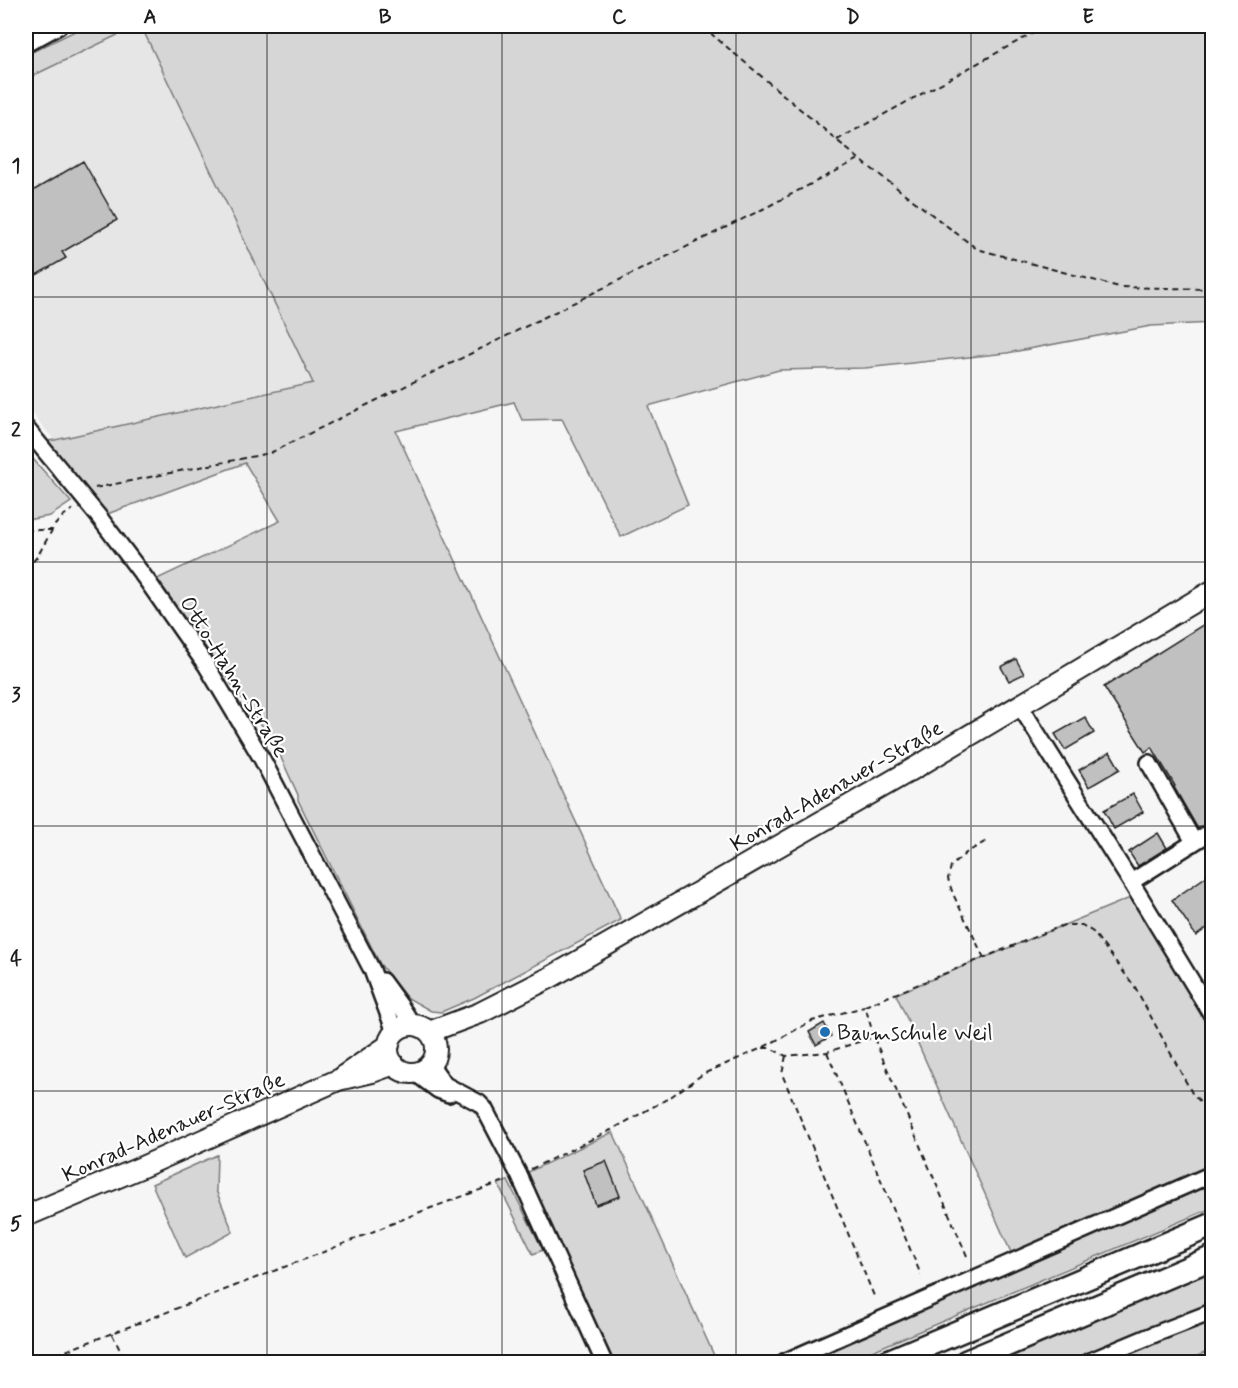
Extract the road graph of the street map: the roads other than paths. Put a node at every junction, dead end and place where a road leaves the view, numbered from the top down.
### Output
1 (59, 26) edge
2 (26, 44) edge
3 (26, 428) edge
4 (1212, 591) edge
5 (1020, 706) junction
6 (1149, 763) dead end
7 (1212, 831) edge
8 (1194, 842) junction
9 (1131, 882) junction
10 (1212, 1015) edge
11 (412, 1036) junction
12 (394, 1064) junction
13 (422, 1068) junction
14 (338, 1080) junction
15 (1212, 1174) edge
16 (26, 1216) edge
17 (1212, 1225) edge
18 (1212, 1258) edge
19 (1212, 1312) edge
20 (604, 1362) edge
21 (784, 1362) edge
22 (887, 1362) edge
23 (966, 1362) edge
24 (1088, 1362) edge

1 - 2 street
3 - 11 street, Otto-Hahn-Straße
4 - 5 main road, Konrad-Adenauer-Straße
5 - 9 street
5 - 11 main road, Konrad-Adenauer-Straße
6 - 8 street
7 - 8 street
8 - 9 street
9 - 10 street
11 - 12 main road
11 - 13 main road
11 - 14 main road, Konrad-Adenauer-Straße
12 - 13 main road
12 - 14 main road, Konrad-Adenauer-Straße
13 - 20 street
14 - 16 main road, Konrad-Adenauer-Straße
15 - 21 street
17 - 22 highway
18 - 23 highway
19 - 24 street

